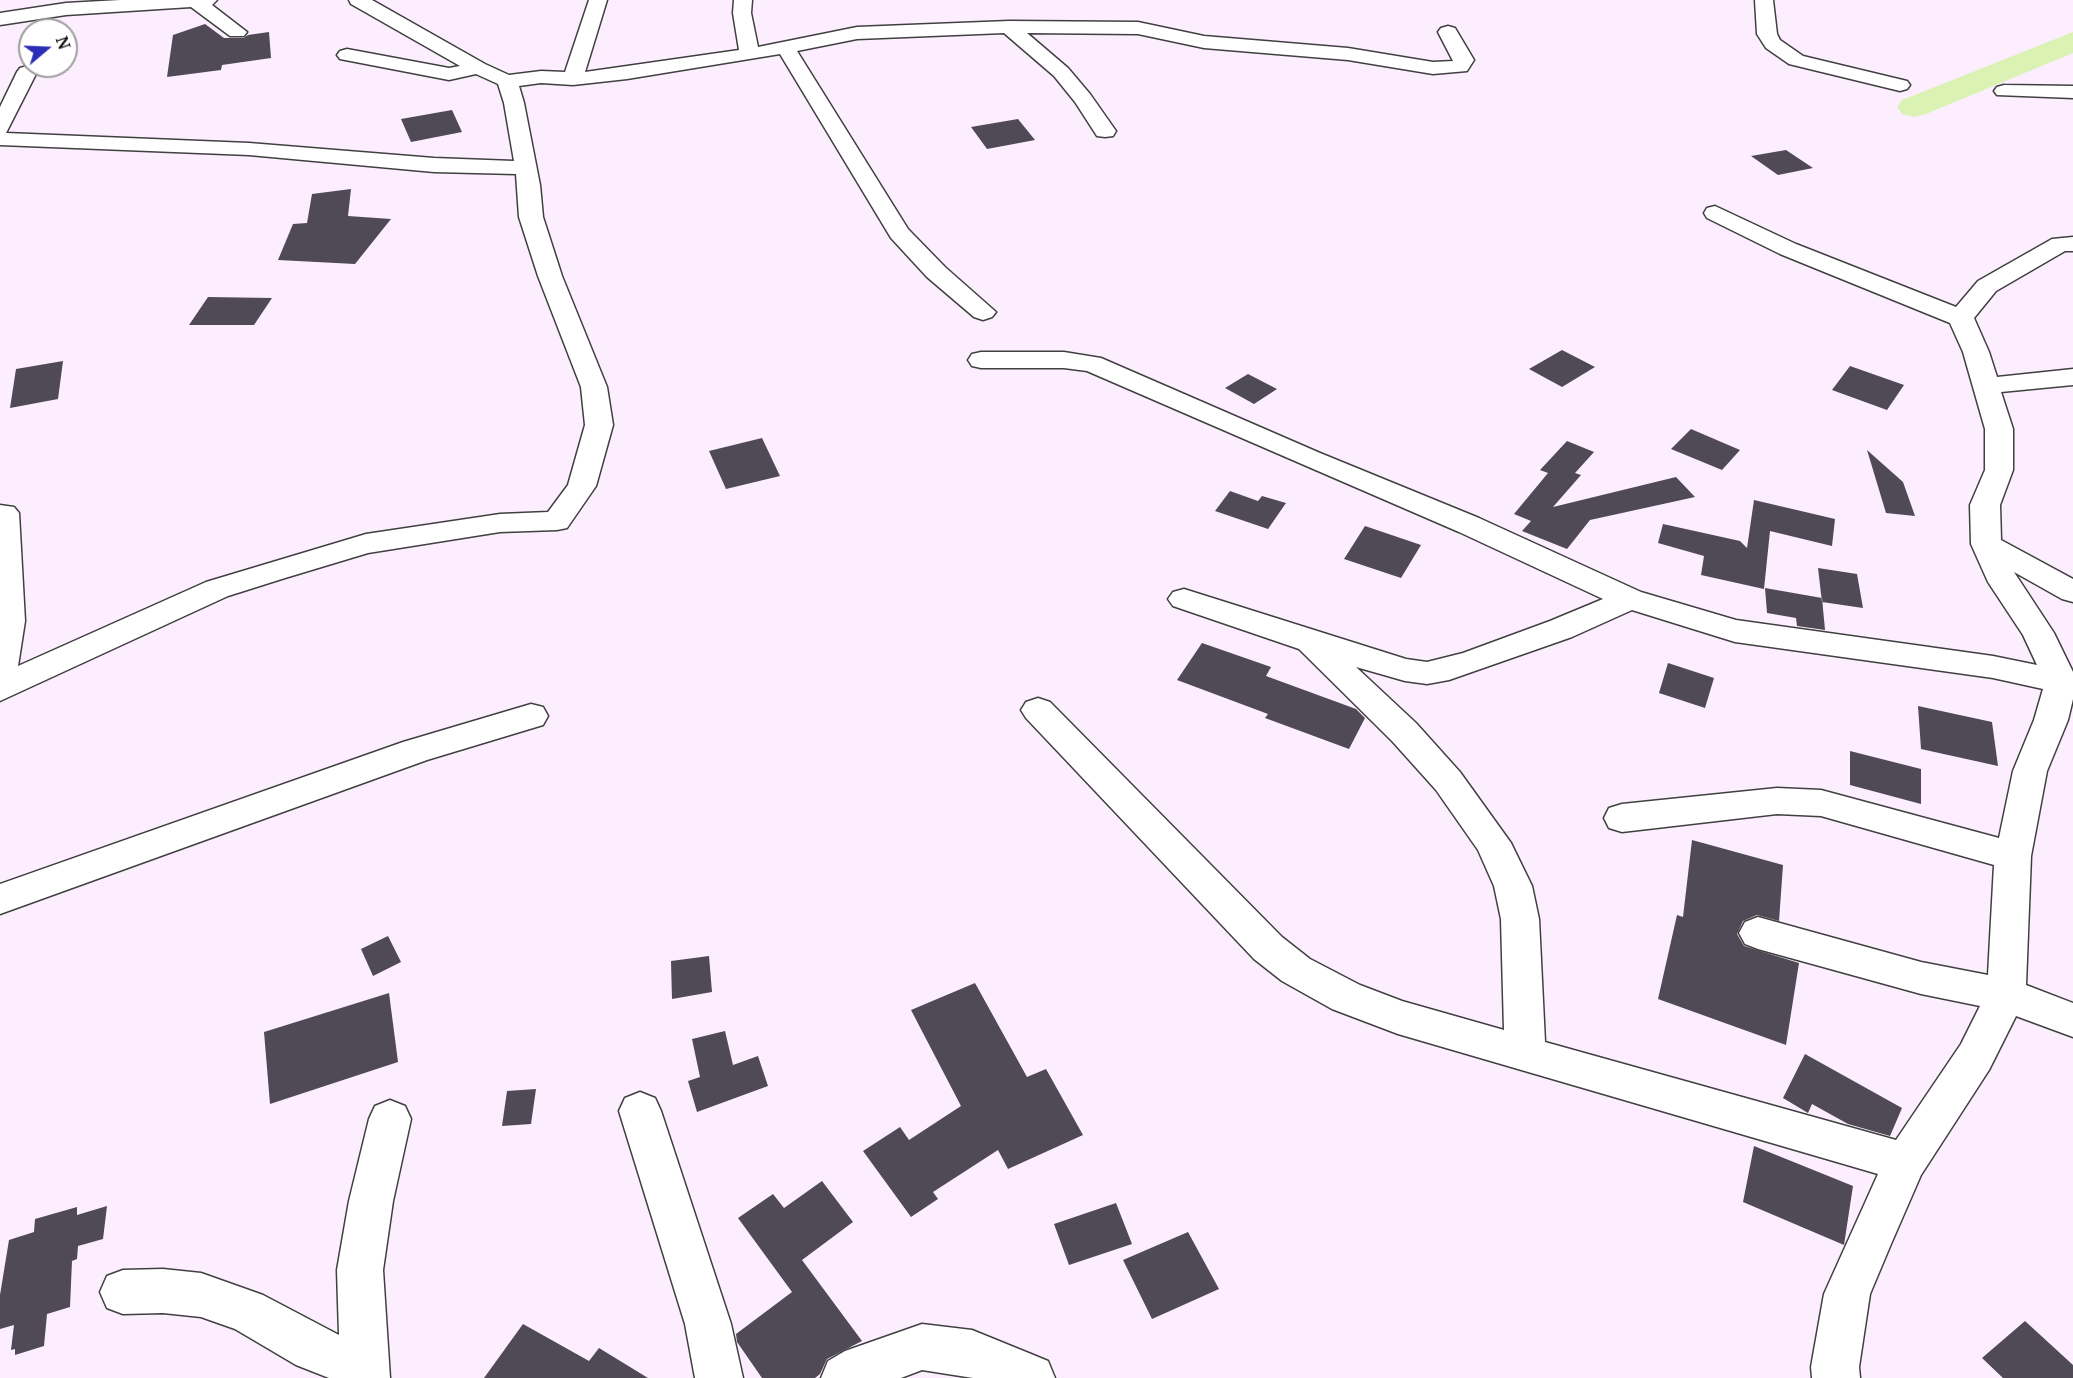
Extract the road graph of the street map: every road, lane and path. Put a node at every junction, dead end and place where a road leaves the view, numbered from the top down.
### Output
1 (358, 0) edge
2 (598, 0) edge
3 (743, 0) edge
4 (1764, 0) edge
5 (201, 1) edge
6 (0, 19) edge
7 (1009, 27) junction
8 (237, 32) dead end
9 (1448, 32) dead end
10 (786, 48) junction
11 (750, 54) junction
12 (347, 55) dead end
13 (478, 68) junction
14 (24, 78) edge
15 (573, 79) junction
16 (507, 81) junction
17 (1900, 84) dead end
18 (2004, 91) dead end
19 (2073, 92) edge
20 (0, 128) edge
21 (1105, 131) dead end
22 (0, 139) edge
23 (524, 168) junction
24 (1714, 213) dead end
25 (2073, 244) edge
26 (983, 312) dead end
27 (1961, 318) junction
28 (981, 360) dead end
29 (2073, 377) edge
30 (1987, 386) junction
31 (4, 513) dead end
32 (1986, 544) junction
33 (2073, 592) edge
34 (1184, 599) dead end
35 (1630, 599) junction
36 (1310, 641) junction
37 (0, 680) edge
38 (2061, 681) junction
39 (0, 689) edge
40 (1038, 710) dead end
41 (531, 716) dead end
42 (1622, 818) dead end
43 (2013, 856) junction
44 (0, 899) edge
45 (1758, 933) dead end
46 (2006, 995) junction
47 (2073, 1020) edge
48 (1524, 1054) junction
49 (640, 1111) dead end
50 (390, 1119) dead end
51 (1905, 1162) junction
52 (123, 1292) dead end
53 (365, 1374) edge
54 (719, 1378) edge
55 (845, 1378) edge
56 (1031, 1378) edge
57 (1836, 1378) edge

1 - 13 street
2 - 15 street
3 - 11 street
4 - 17 street
5 - 6 street
5 - 8 street
7 - 9 street
7 - 10 street
7 - 21 street
10 - 11 street
10 - 26 street
11 - 15 street
12 - 13 street
13 - 16 street
14 - 20 street
15 - 16 street
16 - 23 street
18 - 19 street
22 - 23 street
23 - 39 street
24 - 27 street
25 - 27 street
27 - 30 street
28 - 35 street
29 - 30 street
30 - 32 street
31 - 37 street
32 - 33 street
32 - 38 street
34 - 36 street
35 - 36 street
35 - 38 street
36 - 48 street
38 - 43 street
40 - 48 street
41 - 44 street
42 - 43 street
43 - 46 street
45 - 46 street
46 - 47 street
46 - 51 street
48 - 51 street
49 - 54 street
50 - 53 street
51 - 57 street
52 - 53 street
55 - 56 street

